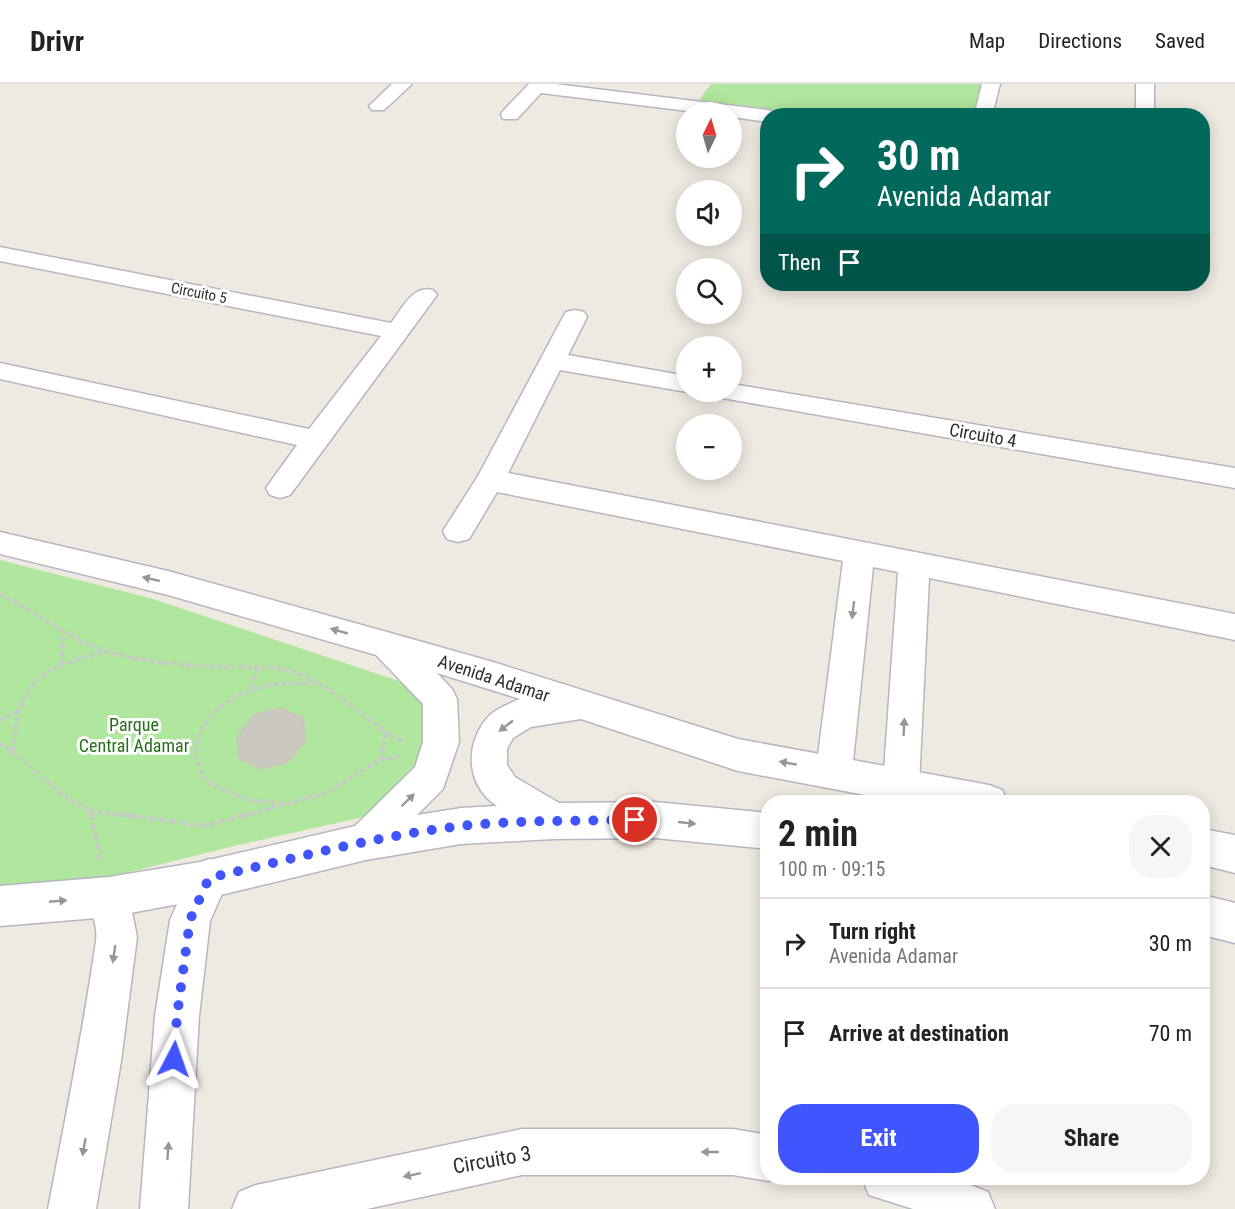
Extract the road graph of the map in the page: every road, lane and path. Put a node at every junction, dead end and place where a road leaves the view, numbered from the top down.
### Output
1 (403, 84) edge
2 (991, 84) edge
3 (1145, 84) edge
4 (538, 86) edge
5 (378, 106) dead end
6 (985, 108) edge
7 (1145, 108) edge
8 (760, 114) edge
9 (510, 115) dead end
10 (0, 254) edge
11 (425, 295) dead end
12 (575, 317) dead end
13 (397, 332) junction
14 (554, 361) junction
15 (4, 376) edge
16 (676, 382) edge
17 (742, 394) edge
18 (315, 440) junction
19 (1235, 478) edge
20 (490, 480) junction
21 (280, 488) dead end
22 (458, 531) dead end
23 (0, 543) edge
24 (859, 552) junction
25 (914, 562) junction
26 (0, 594) edge
27 (1235, 627) edge
28 (63, 634) junction
29 (387, 645) junction
30 (106, 652) junction
31 (61, 663) junction
32 (258, 668) junction
33 (319, 683) junction
34 (251, 687) junction
35 (581, 706) junction
36 (18, 710) junction
37 (0, 720) edge
38 (386, 735) junction
39 (0, 744) edge
40 (13, 751) junction
41 (432, 752) junction
42 (380, 760) junction
43 (834, 771) junction
44 (901, 785) junction
45 (953, 795) edge
46 (288, 805) junction
47 (90, 810) junction
48 (554, 821) junction
49 (760, 830) edge
50 (366, 842) junction
51 (1210, 849) edge
52 (1235, 854) edge
53 (209, 878) junction
54 (109, 897) junction
55 (0, 906) edge
56 (1210, 917) edge
57 (1235, 923) edge
58 (760, 1157) edge
59 (912, 1185) edge
60 (72, 1209) edge
61 (164, 1209) edge
62 (256, 1209) edge
63 (971, 1209) edge

1 - 5 street
2 - 6 street
3 - 7 street
4 - 8 street
4 - 9 street
10 - 13 street, Circuito 5
11 - 13 street
12 - 14 street
13 - 18 street
14 - 16 street
14 - 20 street
15 - 18 street
17 - 19 street, Circuito 4
18 - 21 street
20 - 22 street
20 - 24 street
29 -> 23 street, Avenida Adamar
24 - 25 street
24 -> 43 street
25 - 27 street
44 -> 25 street
26 - 28 path
28 - 30 path
28 - 31 path
29 - 35 street, Avenida Adamar
29 - 41 street
30 - 31 path
30 - 32 path
31 - 36 path
32 - 33 path
32 - 34 path
33 - 34 path
33 - 38 path
34 - 46 path
43 -> 35 street, Avenida Adamar
35 -> 48 street
36 - 37 path
36 - 40 path
38 - 41 path
38 - 42 path
39 - 40 path
40 - 47 path
41 - 42 path
50 -> 41 street
42 - 46 path
43 - 44 street, Avenida Adamar
44 - 45 street, Avenida Adamar
46 - 47 path
47 - 54 path
48 -> 49 street
48 - 50 street
50 - 53 street
51 - 52 street
53 - 54 street
61 -> 53 street
55 -> 54 street
54 -> 60 street
56 - 57 street
58 -> 62 street, Circuito 3
59 - 63 street

